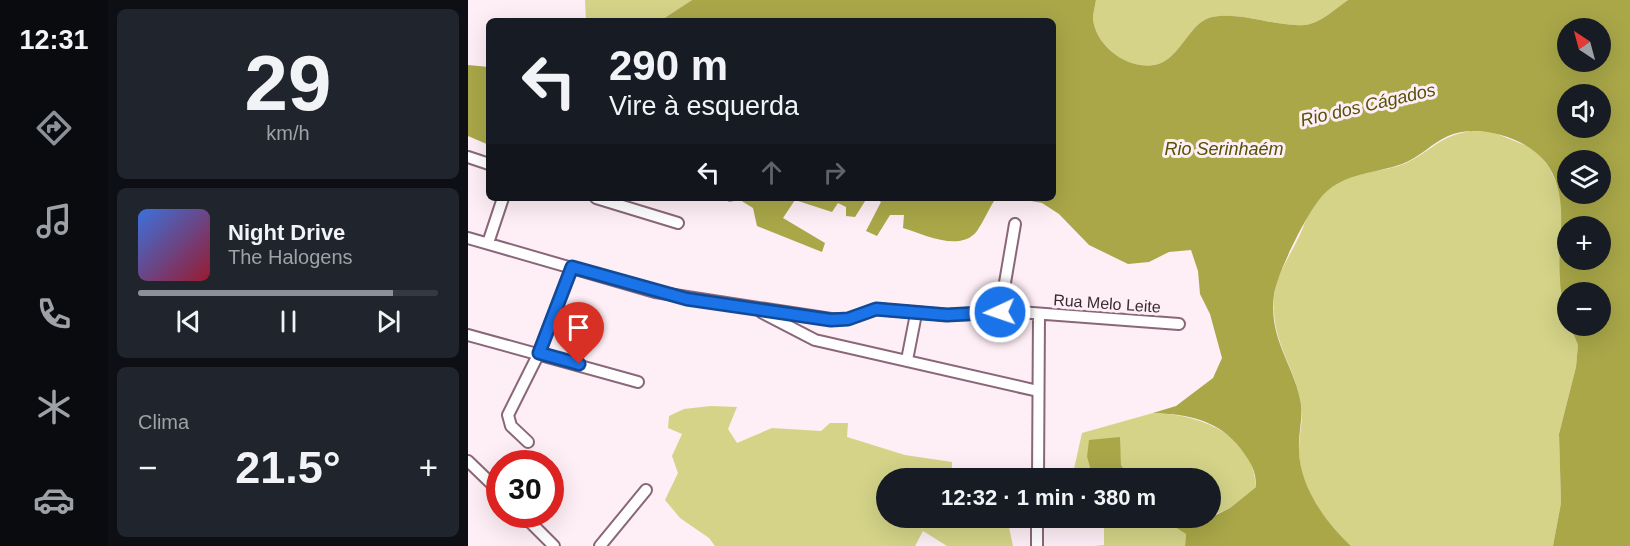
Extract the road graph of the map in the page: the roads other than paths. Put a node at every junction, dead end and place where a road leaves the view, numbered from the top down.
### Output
1 (468, 157) edge
2 (486, 163) edge
3 (502, 201) edge
4 (606, 201) edge
5 (678, 223) dead end
6 (1015, 224) dead end
7 (468, 238) edge
8 (488, 243) junction
9 (572, 267) junction
10 (758, 310) junction
11 (1000, 312) junction
12 (916, 314) junction
13 (1039, 314) junction
14 (1179, 324) dead end
15 (468, 335) edge
16 (539, 353) junction
17 (907, 360) junction
18 (638, 382) dead end
19 (1038, 391) junction
20 (528, 442) dead end
21 (468, 461) edge
22 (1038, 468) edge
23 (486, 478) edge
24 (646, 490) dead end
25 (536, 528) edge
26 (1037, 528) edge
27 (554, 546) edge
28 (600, 546) edge
29 (1037, 546) edge

1 - 2 street
3 - 8 street
4 - 5 street
6 - 11 street
7 - 8 street, Rua Melo Leite
8 - 9 street, Rua Melo Leite
9 - 10 street, Rua Melo Leite
9 - 16 street
10 - 12 street, Rua Melo Leite
10 - 17 street
11 - 12 street, Rua Melo Leite
11 - 13 street, Rua Melo Leite
12 - 17 street
13 - 14 street, Rua Melo Leite
13 - 19 street
15 - 16 street
16 - 18 street
16 - 20 street
17 - 19 street
19 - 22 street
21 - 23 street
24 - 28 street
25 - 27 street
26 - 29 street

